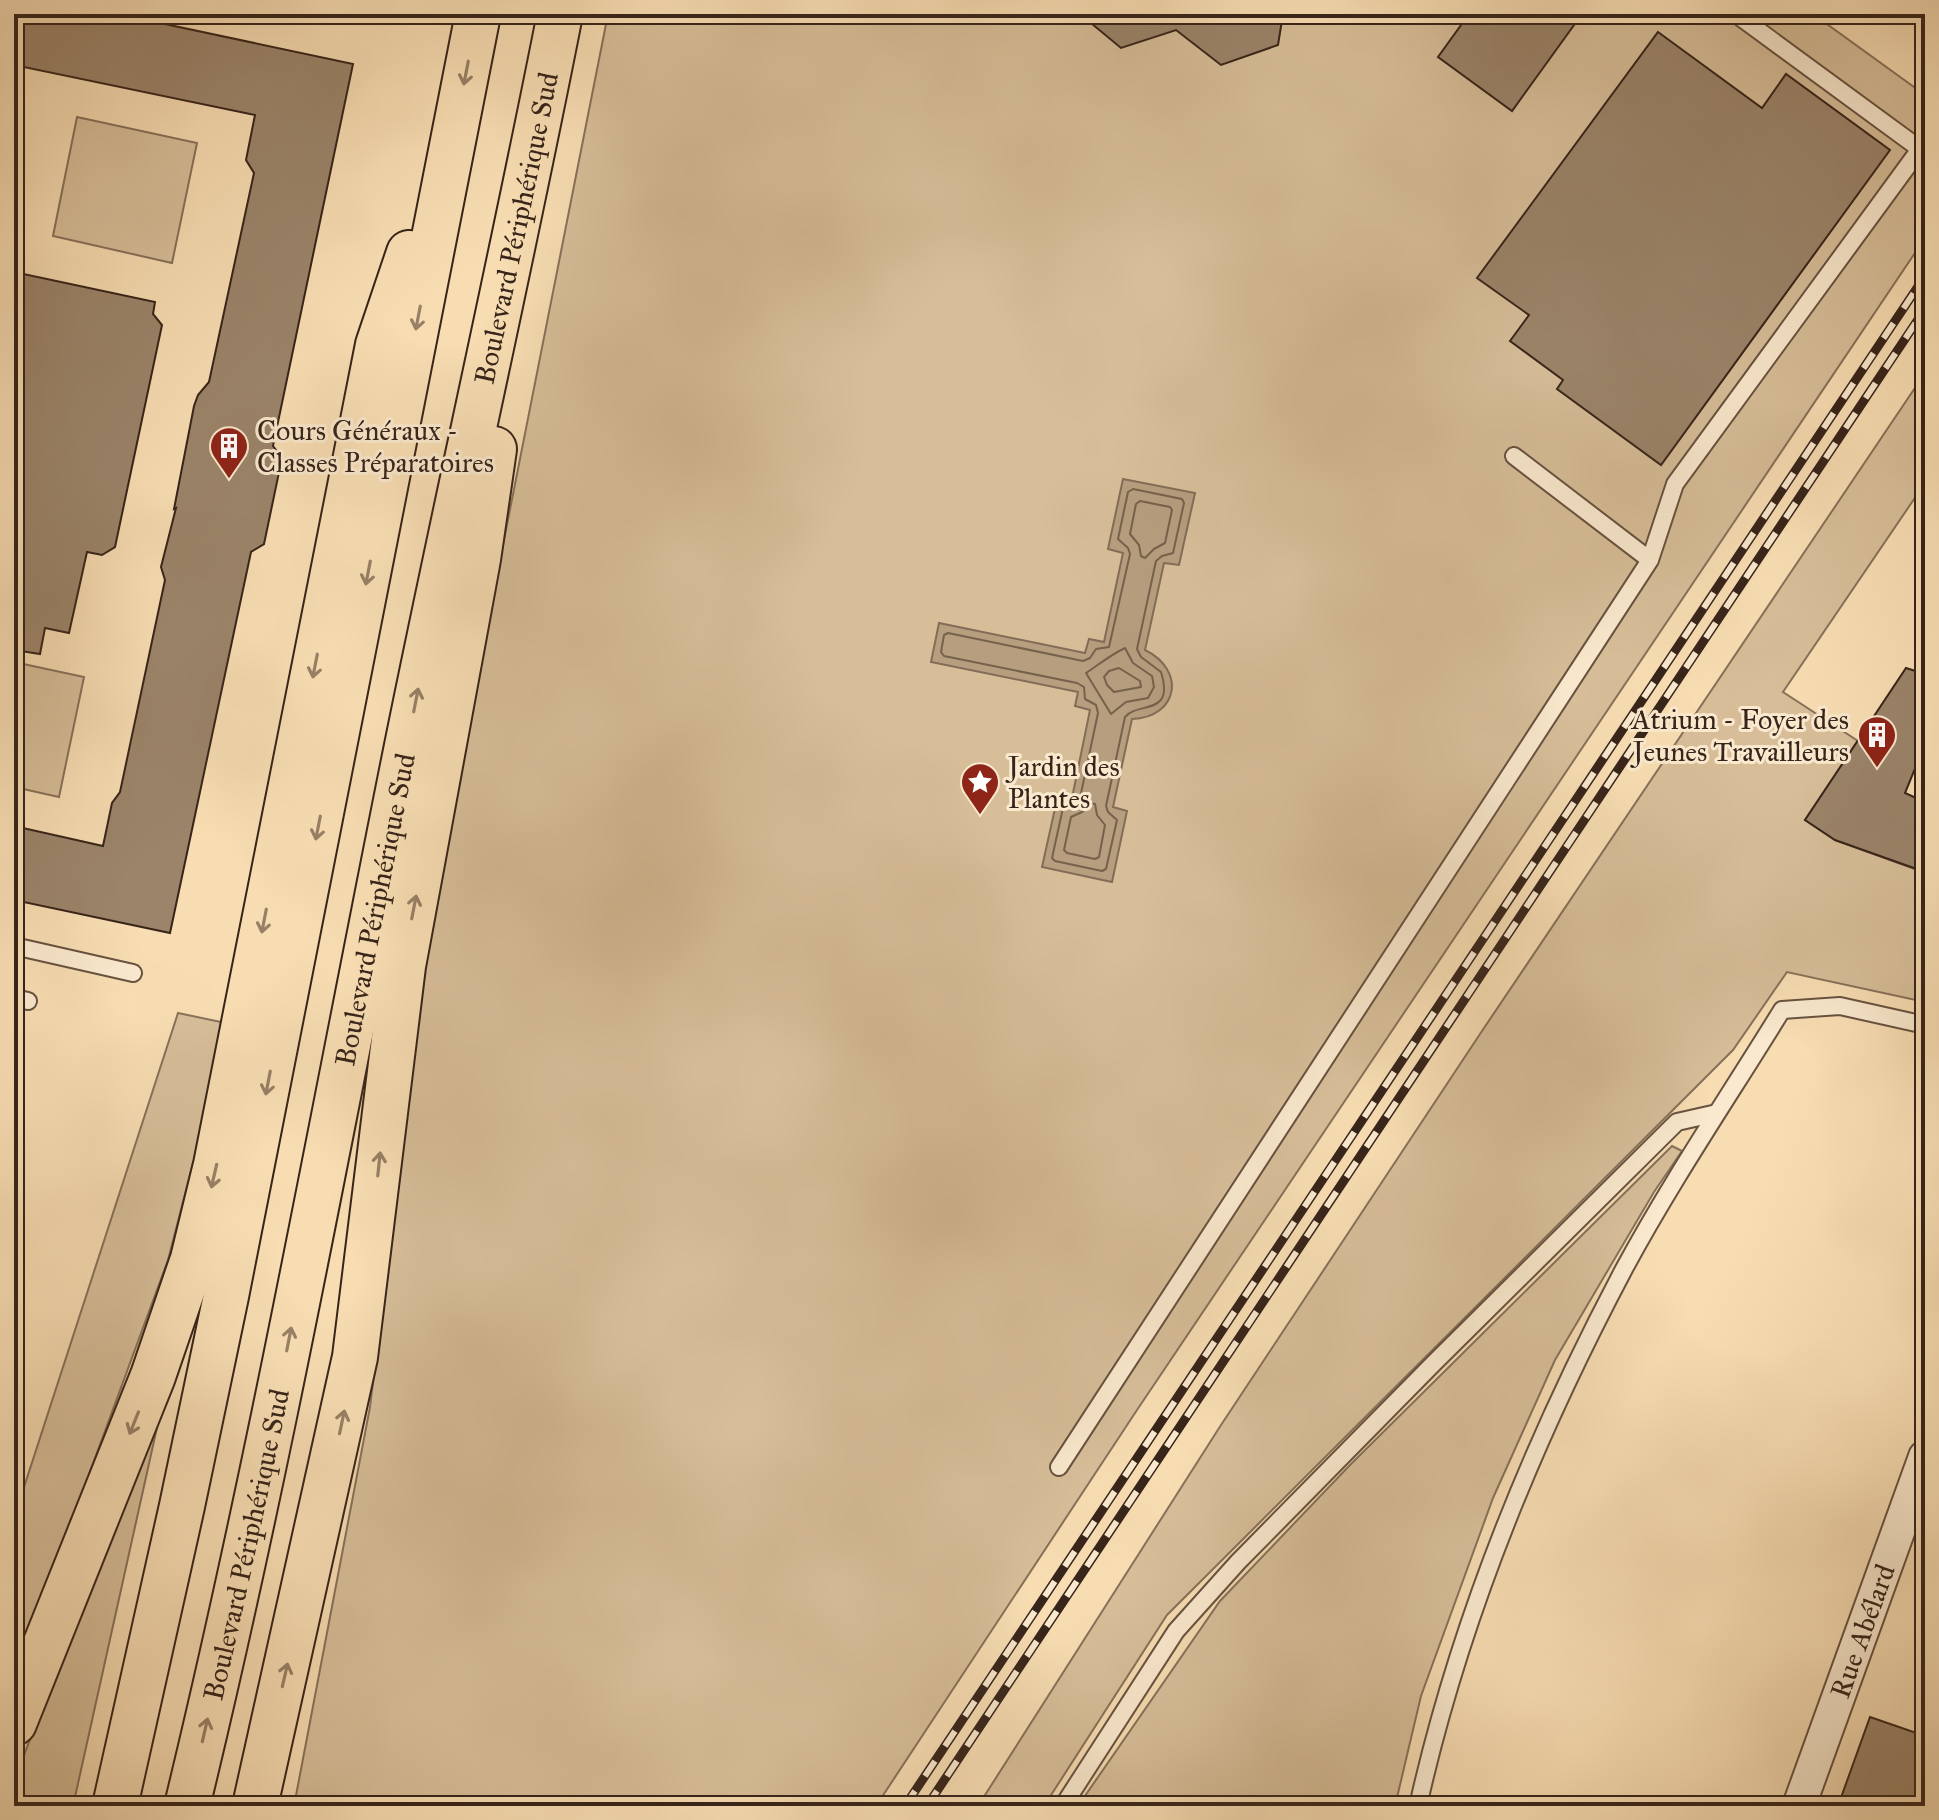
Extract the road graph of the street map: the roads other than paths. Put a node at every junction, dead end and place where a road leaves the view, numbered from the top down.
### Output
1 (478, 14) edge
2 (560, 14) edge
3 (1736, 14) edge
4 (455, 131) junction
5 (532, 153) junction
6 (1514, 456) dead end
7 (1650, 560) junction
8 (14, 946) edge
9 (133, 973) dead end
10 (1925, 1025) edge
11 (1717, 1113) junction
12 (1925, 1457) edge
13 (1059, 1467) dead end
14 (14, 1723) edge
15 (115, 1806) edge
16 (187, 1806) edge
17 (255, 1806) edge
18 (1063, 1806) edge
19 (1418, 1806) edge
20 (1799, 1806) edge

1 -> 4 highway
2 - 5 highway, Boulevard Périphérique Sud
3 - 7 lane
4 -> 14 highway
4 -> 15 highway
16 -> 5 highway, Boulevard Périphérique Sud
17 -> 5 highway
6 - 7 lane
7 - 13 lane
8 - 9 lane
10 - 11 lane
11 - 18 lane
11 - 19 lane
12 - 20 street, Rue Abélard

